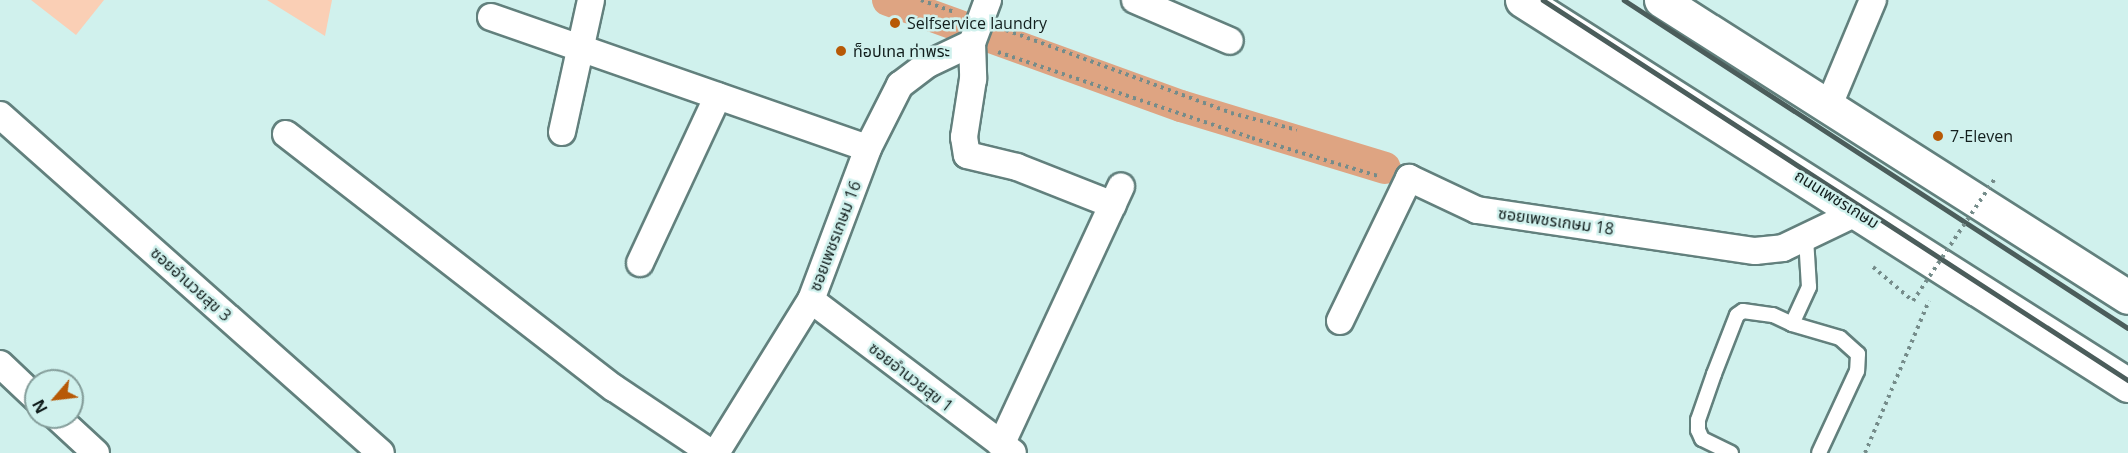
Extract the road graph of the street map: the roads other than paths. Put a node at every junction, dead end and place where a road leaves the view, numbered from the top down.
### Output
1 (591, 0) edge
2 (1135, 0) edge
3 (1661, 0) edge
4 (1873, 0) edge
5 (1530, 5) edge
6 (491, 17) dead end
7 (978, 26) edge
8 (1230, 41) dead end
9 (581, 48) junction
10 (718, 96) junction
11 (1829, 105) junction
12 (0, 115) edge
13 (562, 132) dead end
14 (286, 134) dead end
15 (868, 148) junction
16 (1858, 212) junction
17 (1806, 237) junction
18 (640, 263) dead end
19 (2128, 297) edge
20 (811, 300) junction
21 (1340, 321) dead end
22 (1792, 324) junction
23 (0, 364) edge
24 (2128, 385) edge
25 (24, 387) edge
26 (70, 429) edge
27 (1007, 449) edge
28 (96, 453) edge
29 (381, 453) edge
30 (711, 453) edge
31 (716, 453) edge
32 (1731, 453) edge
33 (1820, 453) edge

1 - 9 street
2 - 8 street
3 - 11 main road
4 - 11 street
5 - 16 main road, ถนนเพชรเกษม
6 - 9 street
7 - 15 street, ซอยเพชรเกษม 16
7 - 27 street
9 - 10 street
9 - 13 street
10 - 15 street
10 - 18 street
11 - 19 main road
12 - 29 street, ซอยอำนวยสุข 3
14 - 30 street
15 - 20 street, ซอยเพชรเกษม 16
16 - 17 street, ซอยเพชรเกษม 18
16 - 24 main road, ถนนเพชรเกษม
17 - 21 street, ซอยเพชรเกษม 18
17 - 22 lane
20 - 27 street, ซอยอำนวยสุข 1
20 - 31 street, ซอยเพชรเกษม 16
22 - 32 lane
22 - 33 lane
23 - 25 street
26 - 28 street

